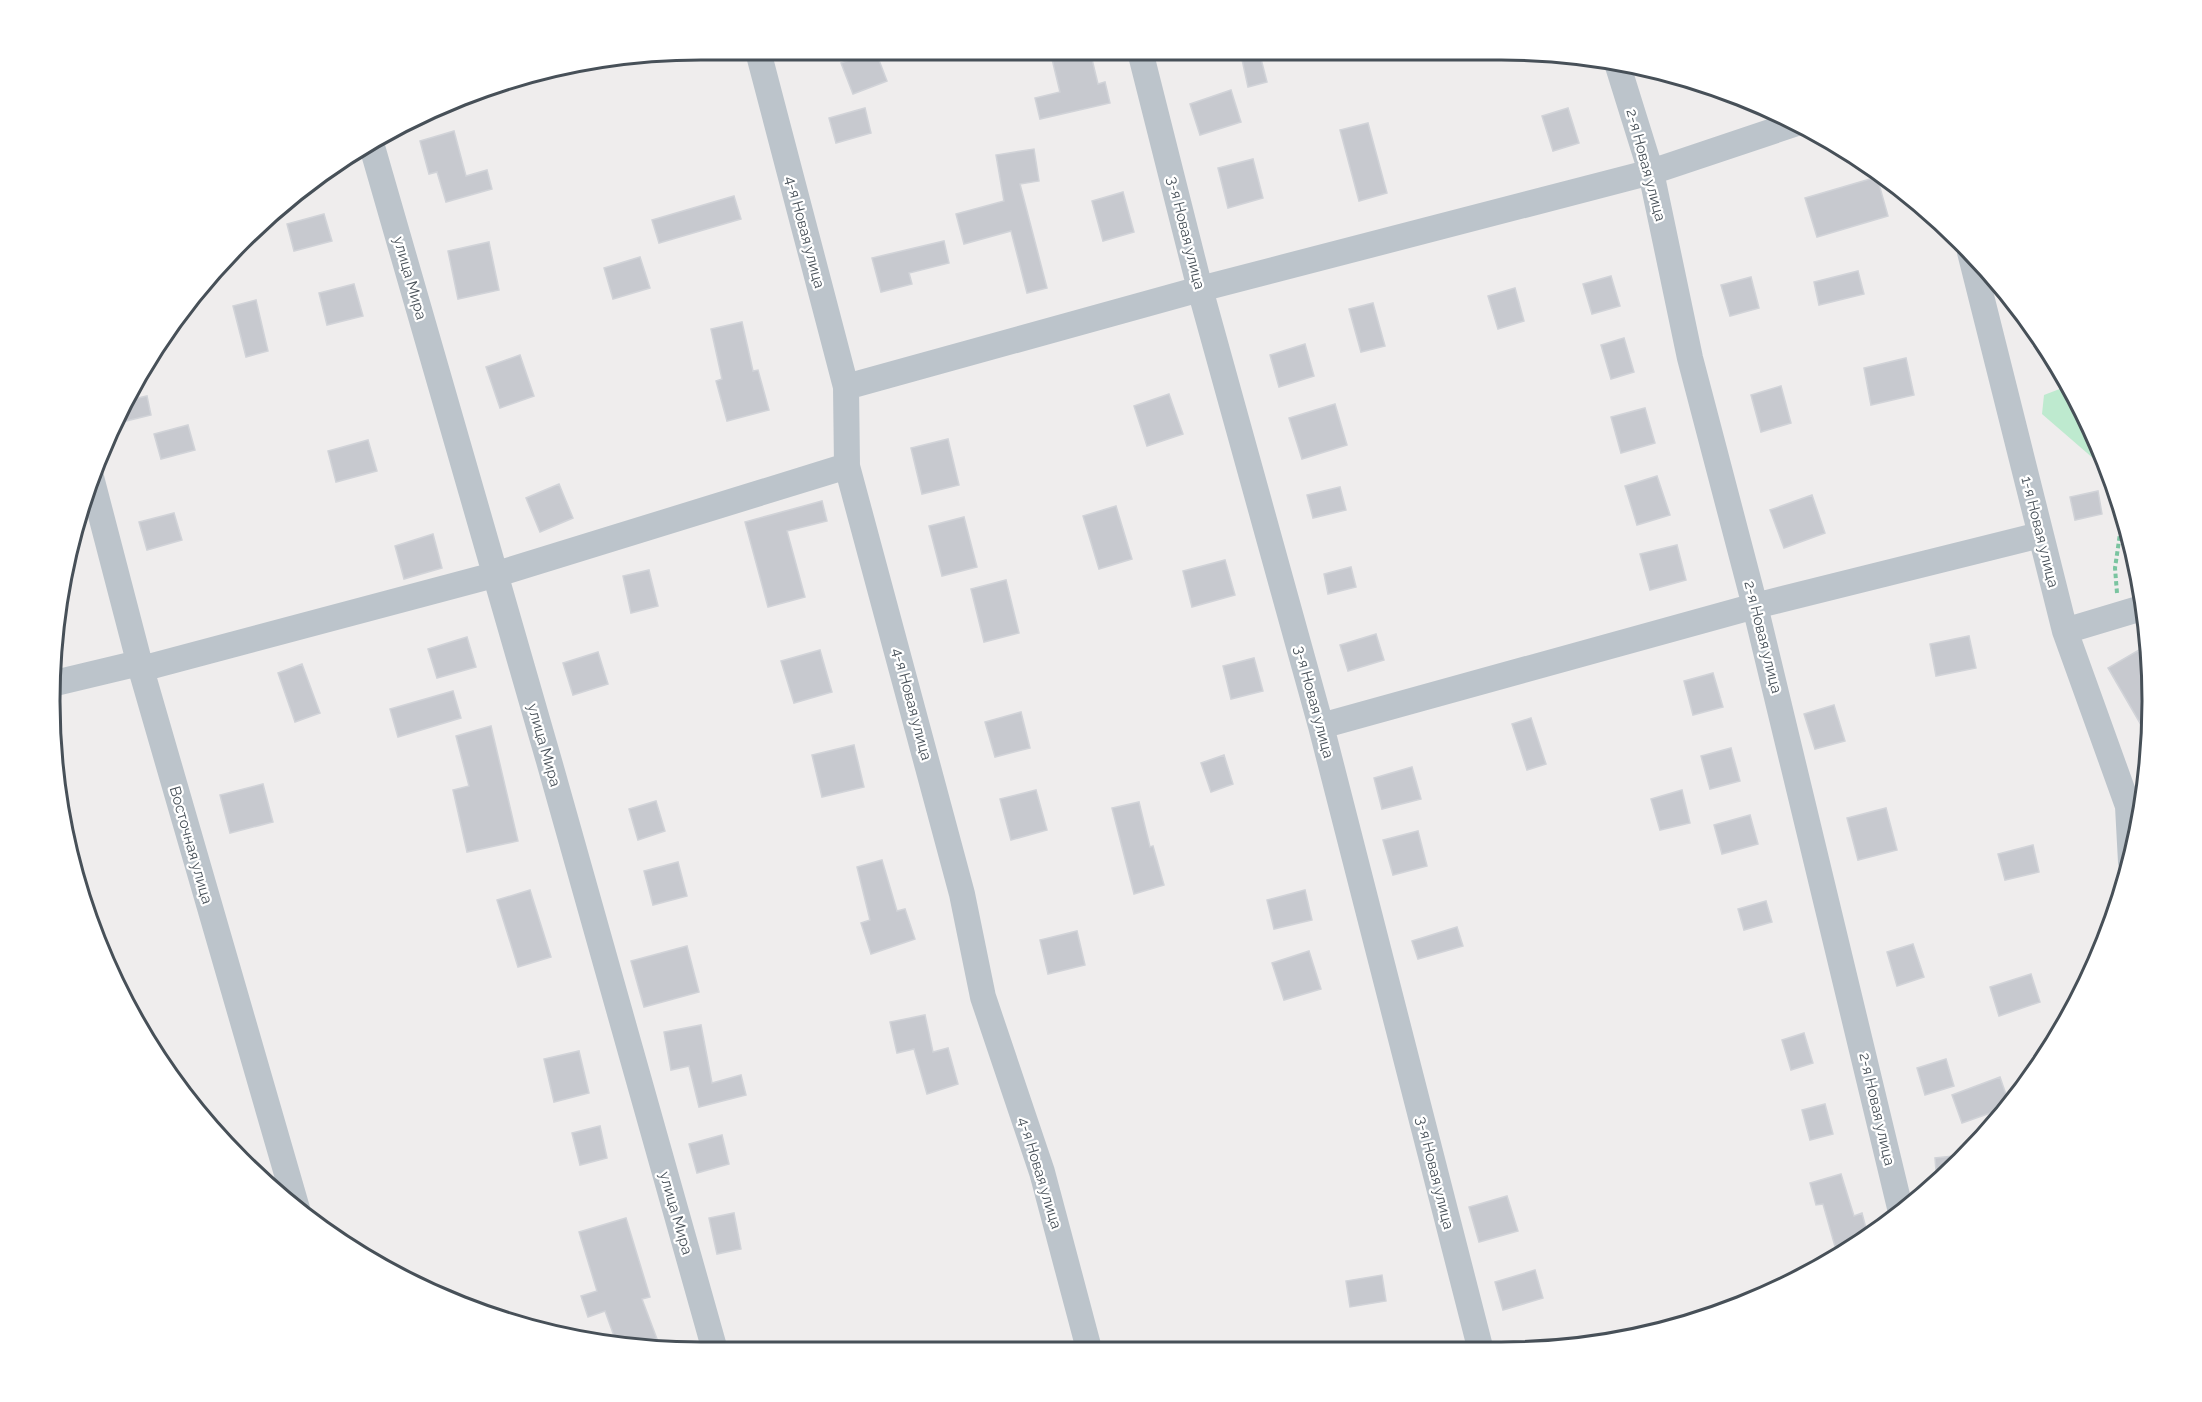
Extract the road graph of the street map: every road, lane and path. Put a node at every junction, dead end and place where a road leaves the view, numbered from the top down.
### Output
1 (760, 60) edge
2 (1142, 60) edge
3 (1619, 71) edge
4 (1786, 127) edge
5 (373, 150) edge
6 (1651, 172) junction
7 (1974, 269) edge
8 (1200, 289) junction
9 (846, 387) junction
10 (847, 466) junction
11 (95, 492) edge
12 (2040, 535) junction
13 (2120, 535) edge
14 (494, 575) junction
15 (1755, 606) junction
16 (2136, 609) edge
17 (2119, 614) junction
18 (2066, 631) junction
19 (140, 666) junction
20 (60, 682) edge
21 (1321, 726) junction
22 (2132, 812) edge
23 (293, 1195) edge
24 (1899, 1203) edge
25 (713, 1342) edge
26 (1087, 1342) edge
27 (1479, 1342) edge

1 - 9 street, 4-я Новая улица
2 - 8 street, 3-я Новая улица
3 - 6 street, 2-я Новая улица
4 - 6 street
5 - 14 street, улица Мира
6 - 8 street
6 - 15 street, 2-я Новая улица
7 - 12 street, 1-я Новая улица
8 - 9 street
8 - 21 street, 3-я Новая улица
9 - 10 street, 4-я Новая улица
10 - 14 street
10 - 26 street, 4-я Новая улица
11 - 19 street, Восточная улица
12 - 15 street
12 - 18 street, 1-я Новая улица
13 - 17 path
14 - 19 street
14 - 25 street, улица Мира
15 - 21 street
15 - 24 street, 2-я Новая улица
16 - 17 street
17 - 18 street
18 - 22 street, 1-я Новая улица
19 - 20 street
19 - 23 street, Восточная улица
21 - 27 street, 3-я Новая улица

